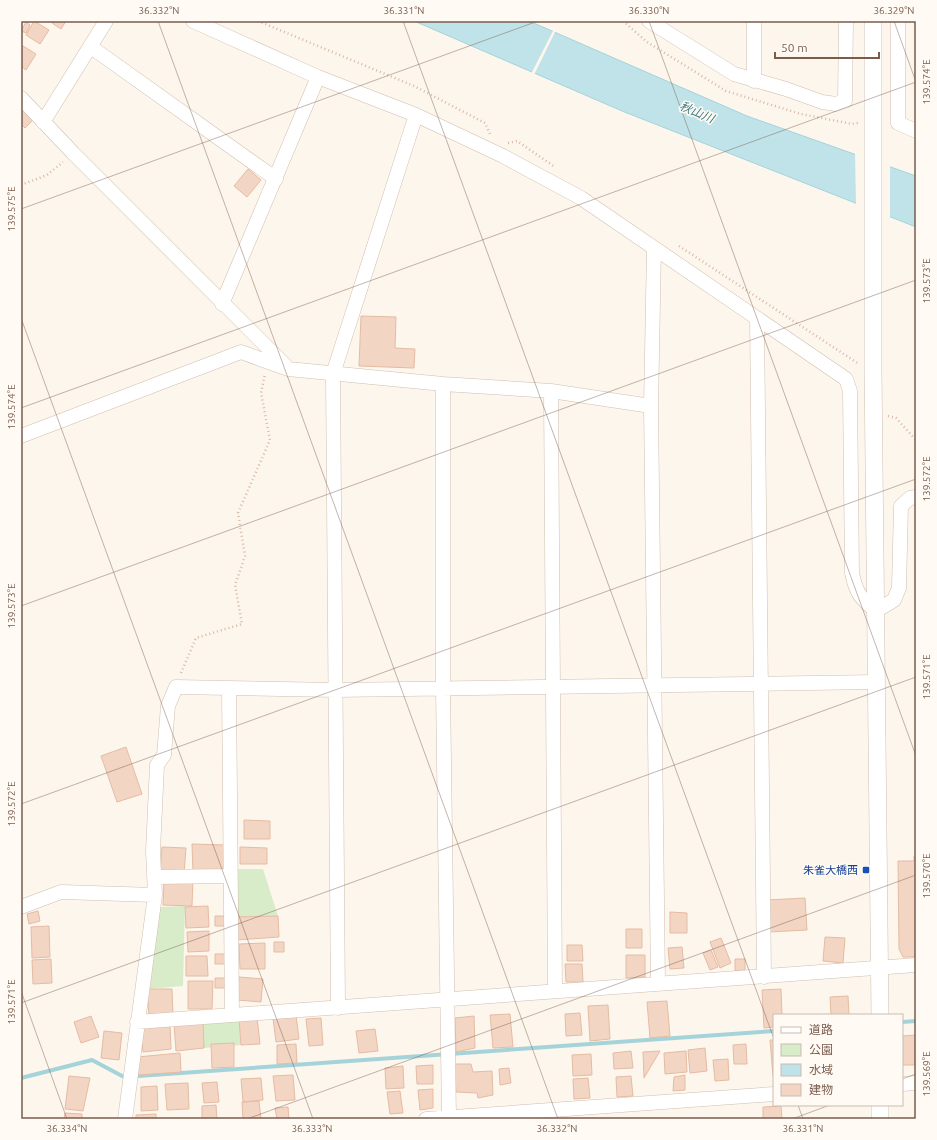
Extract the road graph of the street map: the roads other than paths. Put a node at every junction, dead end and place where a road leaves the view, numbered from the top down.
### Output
1 (106, 21) edge
2 (193, 21) edge
3 (649, 21) edge
4 (754, 21) edge
5 (846, 21) edge
6 (873, 21) edge
7 (898, 21) edge
8 (91, 47) junction
9 (318, 77) junction
10 (754, 81) junction
11 (21, 98) edge
12 (416, 115) junction
13 (43, 122) junction
14 (916, 131) edge
15 (276, 179) junction
16 (654, 249) junction
17 (222, 304) junction
18 (757, 318) junction
19 (288, 369) junction
20 (333, 374) junction
21 (443, 384) junction
22 (551, 392) junction
23 (651, 406) junction
24 (21, 436) edge
25 (916, 497) edge
26 (876, 611) junction
27 (876, 682) junction
28 (655, 685) junction
29 (761, 685) junction
30 (552, 686) junction
31 (229, 688) junction
32 (444, 689) junction
33 (336, 690) junction
34 (230, 876) junction
35 (154, 877) junction
36 (154, 895) junction
37 (21, 907) edge
38 (916, 965) edge
39 (879, 967) junction
40 (764, 977) junction
41 (658, 984) junction
42 (555, 990) junction
43 (448, 1000) junction
44 (338, 1008) junction
45 (880, 1014) edge
46 (232, 1015) junction
47 (137, 1022) junction
48 (916, 1083) edge
49 (903, 1084) edge
50 (773, 1094) edge
51 (880, 1106) edge
52 (449, 1118) edge
53 (125, 1119) edge
54 (426, 1119) edge
55 (880, 1119) edge

1 - 8 street
2 - 9 street
3 - 10 street
4 - 10 street
5 - 10 street
6 - 26 street
7 - 14 street
8 - 13 street
8 - 15 street
9 - 12 street
9 - 15 street
11 - 13 street
12 - 16 street
12 - 20 street
13 - 17 street
15 - 17 street
16 - 18 street
16 - 23 street
17 - 19 street
18 - 26 street
18 - 29 street
19 - 20 street
19 - 24 street
20 - 21 street
20 - 33 street
21 - 22 street
21 - 32 street
22 - 23 street
22 - 30 street
23 - 28 street
25 - 26 street
26 - 27 street
27 - 29 street
27 - 39 street
28 - 29 street
28 - 30 street
28 - 41 street
29 - 40 street
30 - 32 street
30 - 42 street
31 - 33 street
31 - 34 street
31 - 35 street
32 - 33 street
32 - 43 street
33 - 44 street
34 - 35 street
34 - 46 street
35 - 36 street
36 - 37 street
36 - 47 street
38 - 39 street
39 - 40 street
39 - 45 street
40 - 41 street
41 - 42 street
42 - 43 street
43 - 44 street
43 - 52 street
44 - 46 street
46 - 47 street
47 - 53 street
48 - 49 street
50 - 52 street
51 - 55 street
52 - 54 street

